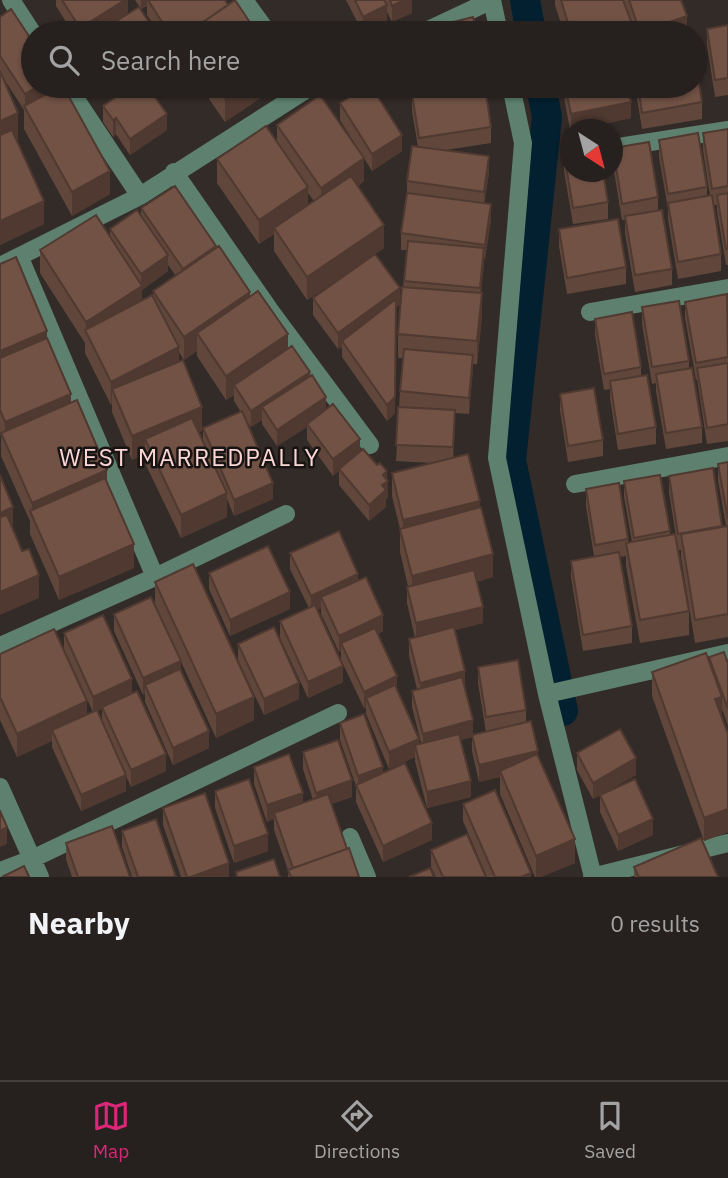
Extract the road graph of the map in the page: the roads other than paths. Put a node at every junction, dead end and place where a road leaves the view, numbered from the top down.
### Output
1 (10, 0) edge
2 (244, 0) edge
3 (24, 21) edge
4 (259, 21) edge
5 (447, 21) edge
6 (496, 21) edge
7 (75, 98) edge
8 (290, 98) edge
9 (514, 98) edge
10 (728, 130) edge
11 (623, 146) edge
12 (174, 172) junction
13 (140, 196) junction
14 (20, 258) junction
15 (0, 266) edge
16 (728, 288) edge
17 (590, 312) dead end
18 (370, 445) dead end
19 (728, 456) edge
20 (575, 484) dead end
21 (286, 514) dead end
22 (155, 577) junction
23 (0, 646) edge
24 (728, 653) edge
25 (550, 693) junction
26 (338, 713) dead end
27 (0, 787) edge
28 (350, 837) dead end
29 (728, 843) edge
30 (32, 859) junction
31 (0, 871) edge
32 (40, 877) edge
33 (367, 877) edge
34 (592, 877) edge

1 - 3 street
2 - 4 street
5 - 6 street
7 - 13 street
8 - 12 street
9 - 25 street
10 - 11 street
12 - 13 street
12 - 18 street
13 - 14 street
14 - 15 street
14 - 22 street
16 - 17 street
19 - 20 street
21 - 22 street
22 - 23 street
24 - 25 street
25 - 34 street
26 - 30 street
27 - 30 street
28 - 33 street
29 - 34 street
30 - 31 street
30 - 32 street

